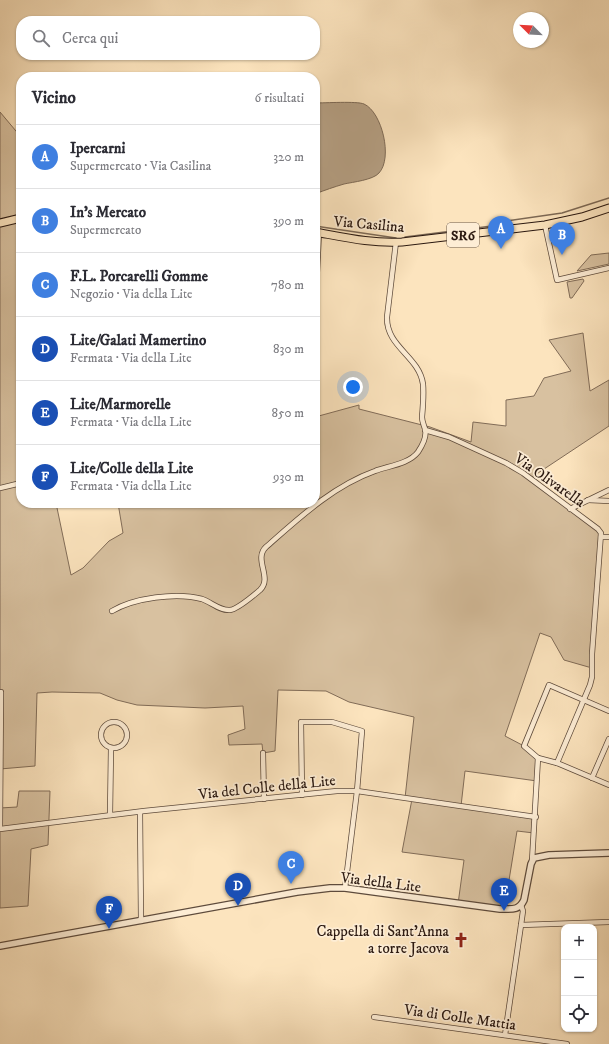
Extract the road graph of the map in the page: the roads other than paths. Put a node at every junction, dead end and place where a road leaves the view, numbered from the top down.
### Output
1 (609, 208) edge
2 (16, 219) edge
3 (0, 223) edge
4 (545, 225) junction
5 (320, 232) edge
6 (396, 242) junction
7 (609, 268) edge
8 (425, 430) junction
9 (16, 484) edge
10 (0, 488) edge
11 (609, 490) edge
12 (586, 500) junction
13 (609, 501) edge
14 (320, 503) edge
15 (313, 508) edge
16 (570, 509) junction
17 (601, 537) junction
18 (609, 537) edge
19 (112, 611) dead end
20 (1, 692) edge
21 (583, 699) junction
22 (609, 711) edge
23 (609, 739) edge
24 (110, 748) junction
25 (262, 753) dead end
26 (538, 758) junction
27 (557, 763) junction
28 (592, 778) junction
29 (609, 785) edge
30 (357, 791) junction
31 (302, 796) junction
32 (264, 799) junction
33 (140, 812) junction
34 (110, 815) junction
35 (536, 817) junction
36 (0, 826) edge
37 (0, 829) edge
38 (609, 853) edge
39 (532, 861) junction
40 (345, 888) junction
41 (521, 905) junction
42 (141, 921) junction
43 (609, 922) edge
44 (521, 925) junction
45 (0, 946) edge
46 (374, 1017) dead end
47 (506, 1035) junction
48 (567, 1044) edge

1 - 4 main road, Via Casilina / SR6
2 - 3 main road
4 - 6 main road, Via Casilina / SR6
4 - 7 street
5 - 6 main road, Via Casilina / SR6
6 - 8 street
8 - 14 street
8 - 16 street, Via Olivarella
9 - 10 street
11 - 12 street
12 - 13 street
12 - 16 street
15 - 19 street
16 - 17 street, Via Olivarella
17 - 18 street
17 - 21 street
20 - 36 street
21 - 22 street
21 - 26 street
21 - 27 street
23 - 28 street
24 - 24 street
24 - 34 street
25 - 32 street
26 - 27 street
26 - 35 street
27 - 28 street
28 - 29 street
30 - 31 street, Via del Colle della Lite
30 - 31 street
30 - 35 street, Via del Colle della Lite
30 - 40 street
31 - 32 street, Via del Colle della Lite
32 - 33 street, Via del Colle della Lite
33 - 34 street, Via del Colle della Lite
33 - 42 street
34 - 37 street, Via del Colle della Lite
35 - 39 street
38 - 39 street
39 - 41 street
40 - 41 street, Via della Lite
40 - 42 street, Via della Lite
41 - 44 street
42 - 45 street, Via della Lite
43 - 44 street
44 - 47 street
46 - 47 street, Via di Colle Mattia
47 - 48 street, Via di Colle Mattia

